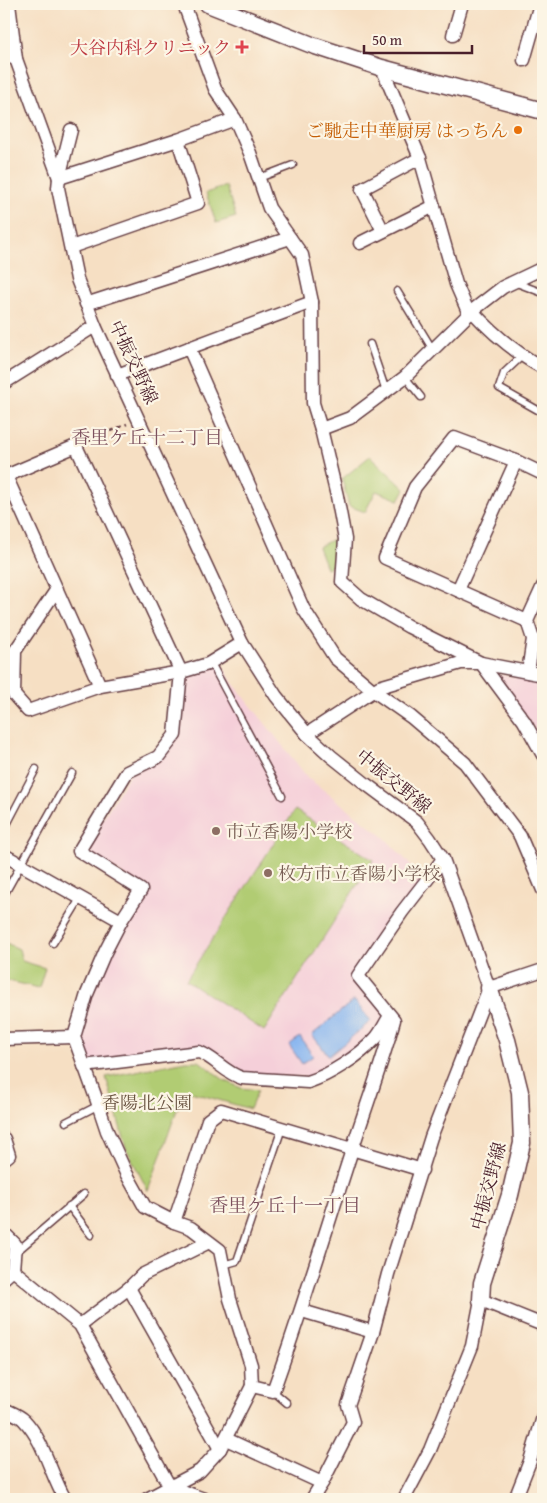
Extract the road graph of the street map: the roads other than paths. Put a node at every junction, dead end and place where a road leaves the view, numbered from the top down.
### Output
1 (9, 4) edge
2 (187, 4) edge
3 (208, 4) edge
4 (462, 4) edge
5 (540, 4) edge
6 (453, 35) dead end
7 (4, 55) edge
8 (16, 59) junction
9 (524, 60) dead end
10 (382, 68) junction
11 (543, 111) edge
12 (235, 119) junction
13 (71, 130) dead end
14 (178, 140) junction
15 (420, 158) junction
16 (293, 165) dead end
17 (59, 178) junction
18 (258, 178) junction
19 (434, 206) junction
20 (383, 232) junction
21 (290, 238) junction
22 (360, 243) dead end
23 (71, 246) junction
24 (543, 268) edge
25 (513, 282) junction
26 (397, 291) dead end
27 (543, 294) edge
28 (312, 302) junction
29 (86, 304) junction
30 (470, 312) junction
31 (95, 326) junction
32 (370, 344) dead end
33 (189, 348) junction
34 (433, 350) junction
35 (522, 356) junction
36 (543, 368) edge
37 (117, 375) junction
38 (406, 377) junction
39 (4, 383) edge
40 (386, 391) junction
41 (421, 397) dead end
42 (543, 413) edge
43 (321, 429) junction
44 (516, 461) junction
45 (543, 474) edge
46 (543, 586) edge
47 (57, 590) junction
48 (458, 590) junction
49 (540, 598) edge
50 (527, 621) junction
51 (242, 643) junction
52 (211, 663) junction
53 (481, 663) junction
54 (181, 672) junction
55 (528, 672) junction
56 (543, 675) edge
57 (100, 686) junction
58 (374, 691) junction
59 (308, 734) junction
60 (543, 755) edge
61 (36, 769) dead end
62 (72, 772) dead end
63 (282, 796) dead end
64 (4, 830) edge
65 (4, 855) edge
66 (443, 860) junction
67 (21, 864) junction
68 (543, 890) edge
69 (4, 894) edge
70 (81, 897) junction
71 (121, 921) junction
72 (53, 943) dead end
73 (543, 970) edge
74 (489, 988) junction
75 (390, 1016) junction
76 (74, 1037) junction
77 (4, 1039) edge
78 (84, 1066) junction
79 (98, 1105) junction
80 (66, 1122) dead end
81 (282, 1128) junction
82 (4, 1139) edge
83 (352, 1148) junction
84 (4, 1159) edge
85 (422, 1170) junction
86 (84, 1194) dead end
87 (69, 1206) junction
88 (174, 1222) junction
89 (4, 1233) edge
90 (91, 1235) dead end
91 (209, 1242) junction
92 (14, 1254) junction
93 (223, 1265) junction
94 (8, 1274) edge
95 (129, 1288) junction
96 (481, 1300) junction
97 (302, 1311) junction
98 (80, 1325) junction
99 (543, 1325) edge
100 (373, 1332) junction
101 (252, 1386) junction
102 (274, 1391) junction
103 (287, 1403) dead end
104 (4, 1409) edge
105 (543, 1417) edge
106 (223, 1444) junction
107 (322, 1482) junction
108 (170, 1487) junction
109 (65, 1499) edge
110 (147, 1499) edge
111 (204, 1499) edge
112 (312, 1499) edge
113 (404, 1499) edge
114 (515, 1499) edge

1 - 8 street
2 - 12 street
3 - 10 street
4 - 6 street
5 - 9 street
7 - 8 street
8 - 17 street
10 - 11 street
10 - 15 street
12 - 14 street
12 - 18 street
13 - 17 street, 中振交野線
14 - 17 street
14 - 23 street
15 - 19 street
15 - 20 street
16 - 18 lane
17 - 23 street, 中振交野線
18 - 21 street
19 - 20 street
19 - 30 street
20 - 22 street
21 - 28 street
21 - 29 street
23 - 29 street, 中振交野線
24 - 25 street
25 - 27 lane
25 - 30 street
26 - 34 lane
28 - 33 street
28 - 43 street
29 - 31 street, 中振交野線
30 - 34 street
30 - 35 street
31 - 37 street, 中振交野線
31 - 39 street
32 - 40 lane
33 - 37 street
33 - 58 street
34 - 38 street
35 - 36 street
35 - 42 lane
37 - 51 street, 中振交野線
38 - 40 street
38 - 41 lane
40 - 43 street
43 - 53 street
44 - 45 street
44 - 48 street
44 - 48 street
46 - 49 street
47 - 54 street
47 - 57 street
47 - 57 street
48 - 50 street
49 - 50 street
50 - 55 street
51 - 52 street
51 - 59 street, 中振交野線
52 - 54 street
52 - 63 lane
53 - 55 street
53 - 58 street
53 - 60 street
54 - 57 street
54 - 71 street
55 - 56 street
58 - 59 street
58 - 68 street
59 - 66 street, 中振交野線
61 - 64 lane
62 - 67 lane
65 - 67 street
66 - 74 street, 中振交野線
66 - 75 street
67 - 69 lane
67 - 70 street
70 - 71 street
70 - 72 lane
71 - 76 street
73 - 74 street
74 - 85 street
74 - 96 street, 中振交野線
75 - 78 street
75 - 83 street
76 - 77 street
76 - 78 street
78 - 79 street
79 - 80 lane
79 - 88 street
81 - 83 street
81 - 88 street
81 - 93 lane
82 - 84 street
83 - 85 street
83 - 97 street
85 - 100 street
86 - 87 lane
87 - 90 lane
87 - 92 lane
88 - 91 street
89 - 92 street
91 - 93 street
91 - 95 street
92 - 94 street
93 - 101 street
94 - 98 street
95 - 98 street
95 - 106 street
96 - 99 street
96 - 113 street, 中振交野線
97 - 100 street
97 - 102 street
98 - 108 street
100 - 107 street
101 - 102 street
101 - 106 street
102 - 103 lane
104 - 109 street
105 - 114 street
106 - 107 street
106 - 108 street
107 - 112 street
108 - 110 street
108 - 111 street

